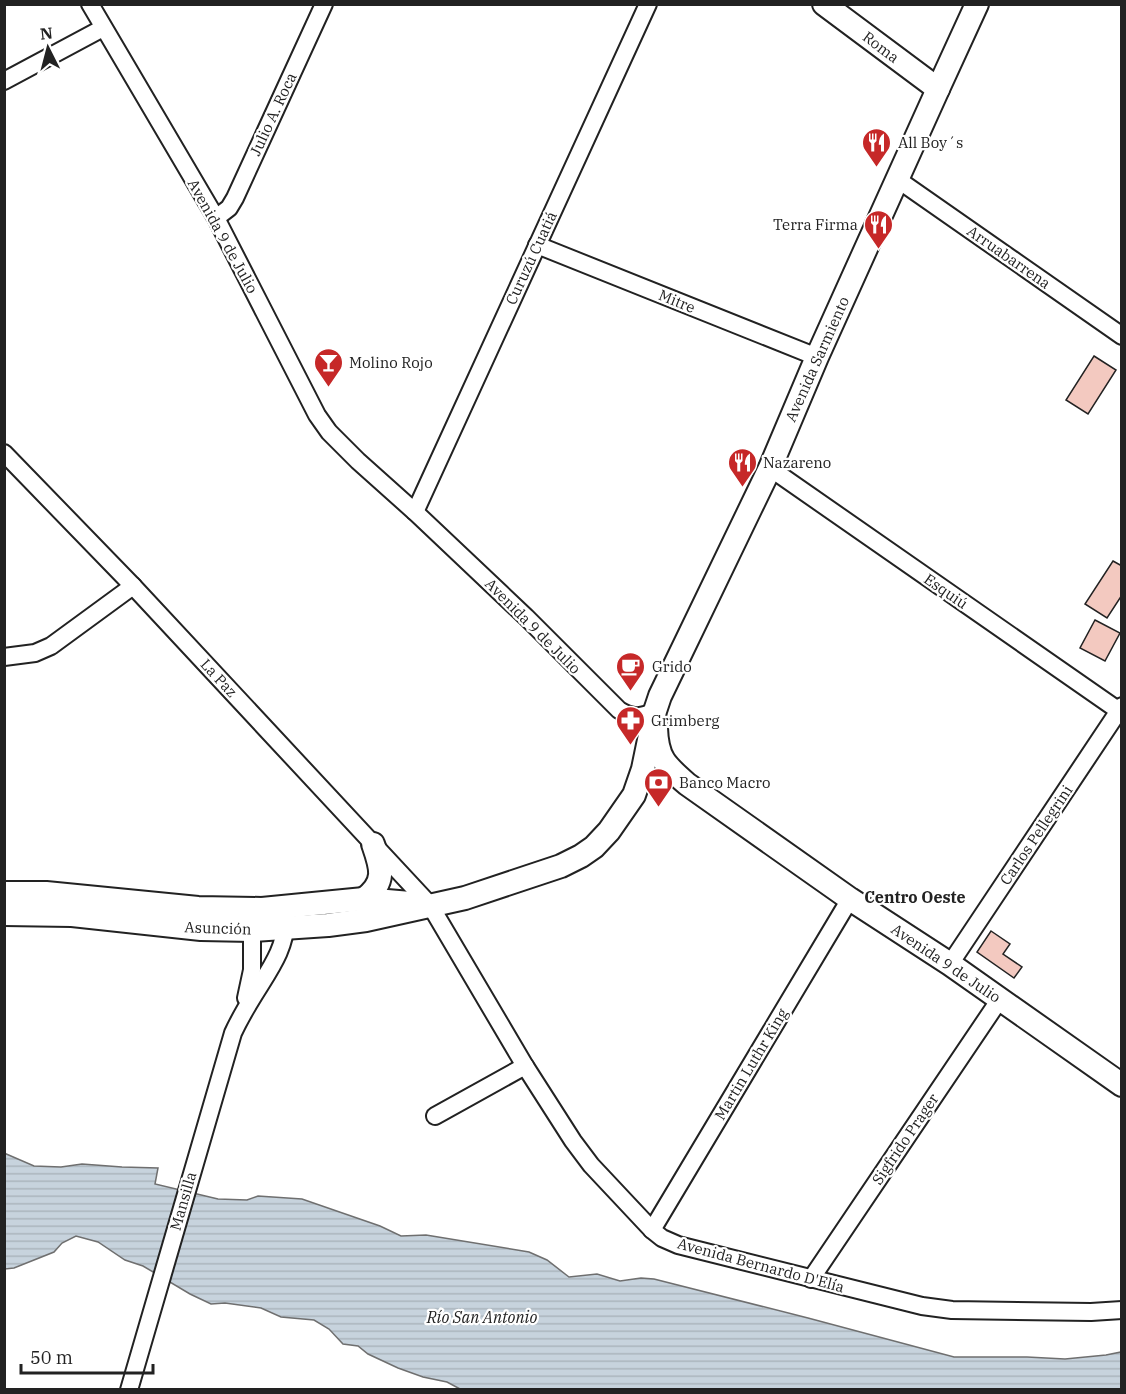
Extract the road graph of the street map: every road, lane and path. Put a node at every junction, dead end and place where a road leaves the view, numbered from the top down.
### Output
1 (90, 4) edge
2 (324, 4) edge
3 (648, 4) edge
4 (824, 4) edge
5 (977, 4) edge
6 (103, 28) junction
7 (4, 81) edge
8 (938, 89) junction
9 (897, 178) junction
10 (216, 218) junction
11 (537, 244) junction
12 (1122, 336) edge
13 (817, 357) junction
14 (4, 453) edge
15 (770, 468) junction
16 (415, 512) junction
17 (133, 586) junction
18 (4, 657) edge
19 (1120, 710) edge
20 (655, 711) junction
21 (687, 784) junction
22 (634, 795) junction
23 (373, 844) junction
24 (4, 893) edge
25 (364, 899) junction
26 (850, 899) junction
27 (430, 905) junction
28 (4, 914) edge
29 (276, 914) junction
30 (252, 930) junction
31 (950, 964) junction
32 (1000, 999) junction
33 (242, 1014) junction
34 (525, 1066) junction
35 (1122, 1085) edge
36 (435, 1116) dead end
37 (652, 1230) junction
38 (811, 1279) junction
39 (1122, 1310) edge
40 (129, 1389) edge

1 - 6 street, Avenida 9 de Julio
2 - 10 street, Julio A. Roca
3 - 11 street, Curuzú Cuatiá
4 - 8 main road, Roma
5 - 8 main road, Avenida Sarmiento
6 - 7 street
6 - 10 street, Avenida 9 de Julio
8 - 9 main road, Avenida Sarmiento
9 - 12 street, Arruabarrena
9 - 13 main road, Avenida Sarmiento
10 - 16 street, Avenida 9 de Julio
11 - 13 street, Mitre
11 - 16 street, Curuzú Cuatiá
13 - 15 main road, Avenida Sarmiento
14 - 17 street, La Paz
15 - 19 street, Esquiú
15 - 20 main road, Avenida Sarmiento
16 - 20 street, Avenida 9 de Julio
17 - 18 street
17 - 23 street, La Paz
19 - 31 street, Carlos Pellegrini
20 - 21 main road, Avenida 9 de Julio
20 - 22 main road, Asunción
21 - 22 main road, Asunción
21 - 26 main road, Avenida 9 de Julio
22 - 27 main road, Asunción
23 - 25 main road
23 - 27 street, La Paz
24 - 29 main road, Asunción
25 - 27 main road, Asunción
25 - 29 main road, Asunción
26 - 31 main road, Avenida 9 de Julio
26 - 37 street, Martin Luthr King
27 - 29 main road, Asunción
27 - 34 street, Avenida Bernardo D'Elía
28 - 30 main road, Asunción
29 - 30 main road, Asunción
29 - 33 street, Mansilla
30 - 33 street, Mansilla
31 - 32 main road, Avenida 9 de Julio
32 - 35 main road, Avenida 9 de Julio
32 - 38 street, Sigfrido Prager
33 - 40 street, Mansilla
34 - 36 street
34 - 37 street, Avenida Bernardo D'Elía
37 - 38 street, Avenida Bernardo D'Elía
38 - 39 street, Avenida Bernardo D'Elía

